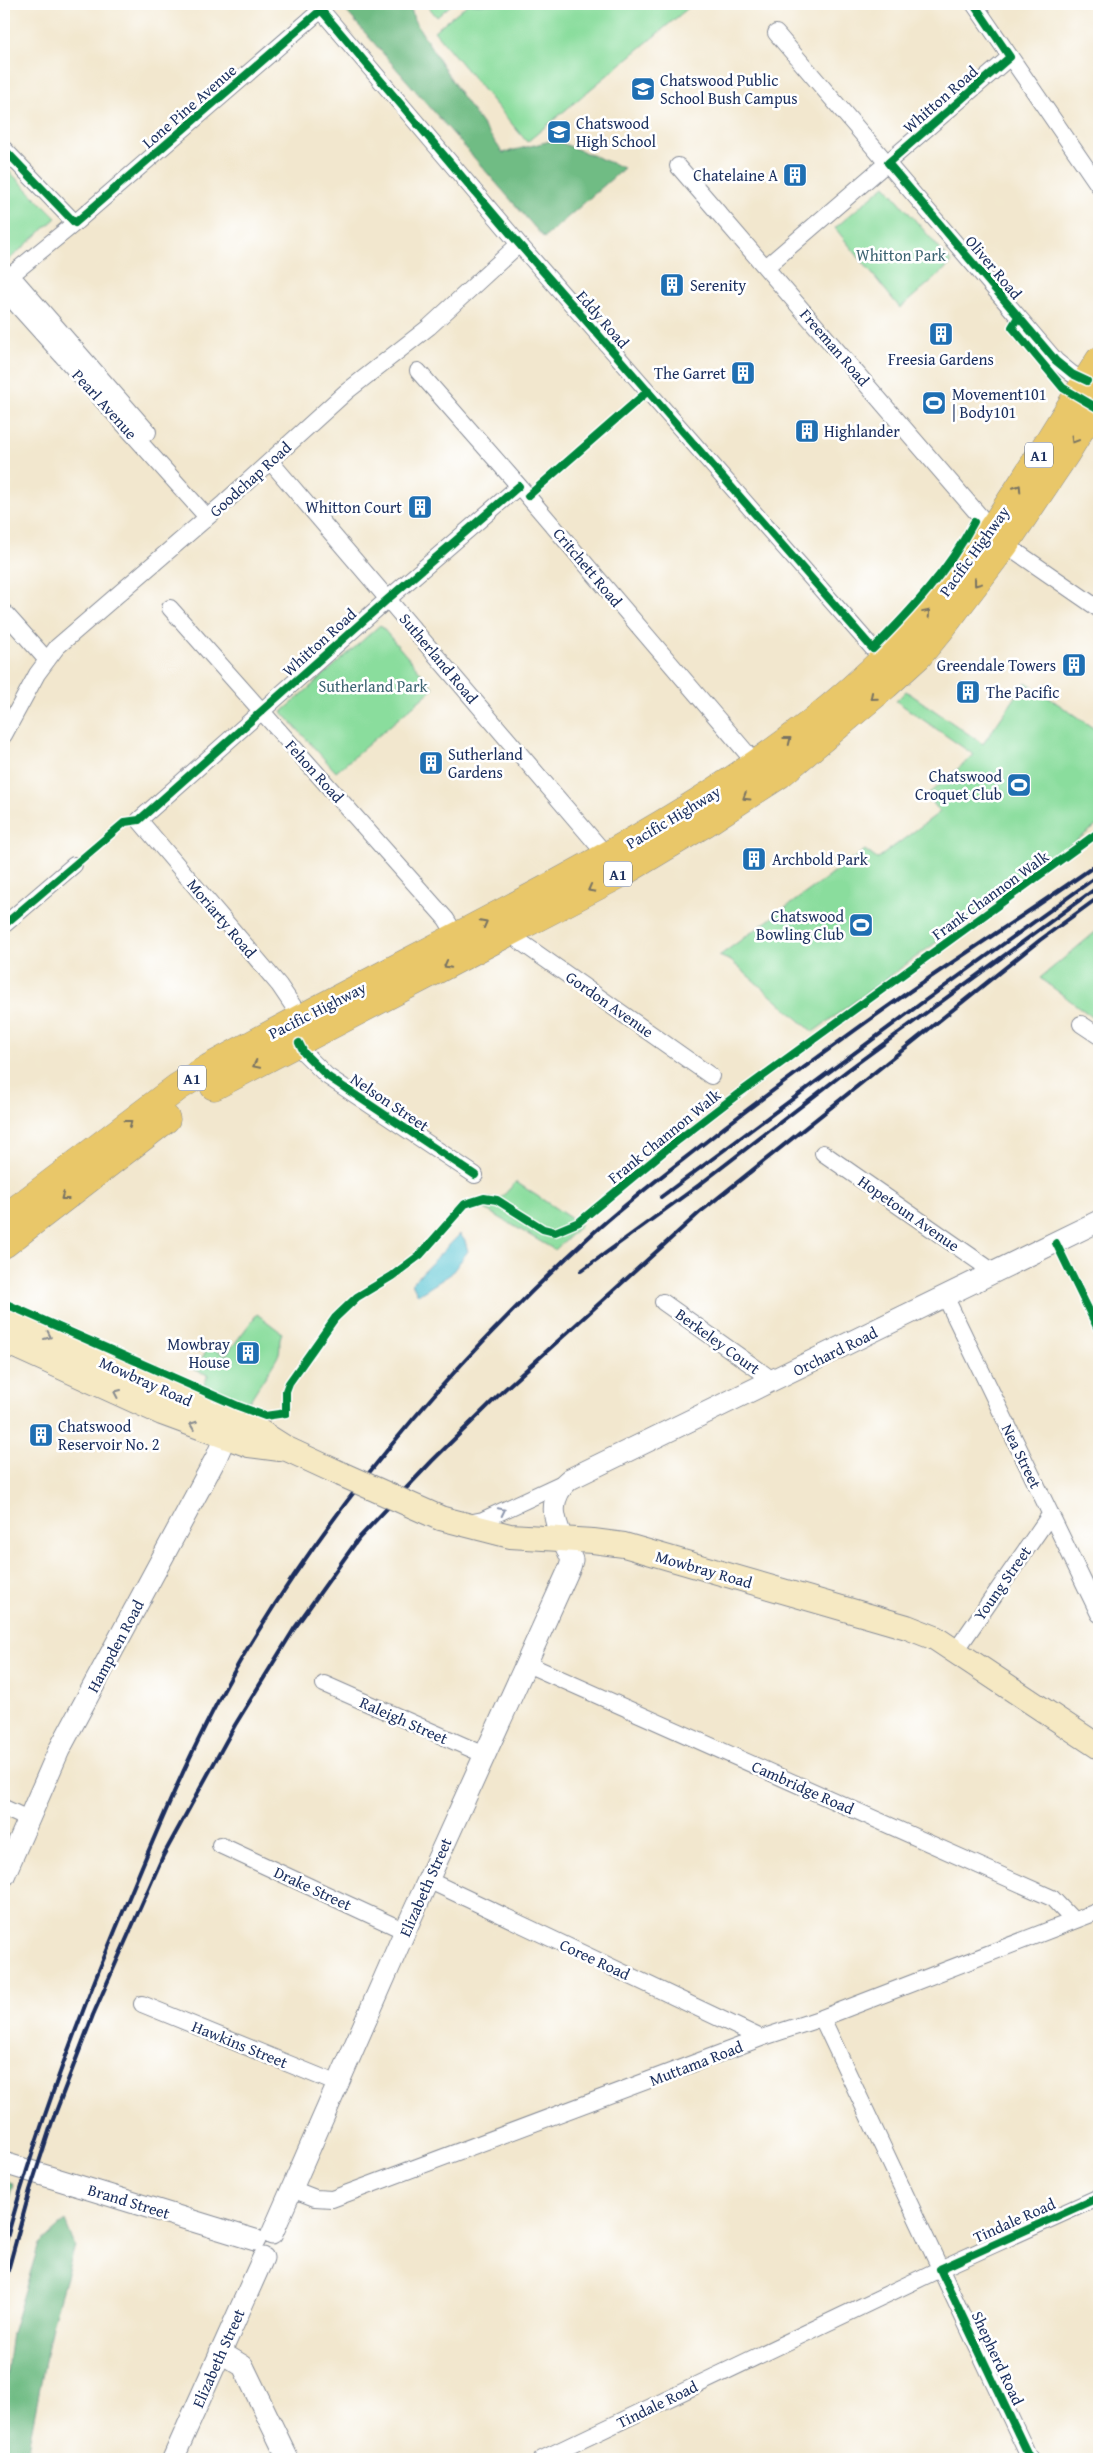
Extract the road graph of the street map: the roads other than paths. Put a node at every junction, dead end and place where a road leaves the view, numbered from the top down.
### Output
1 (974, 4) edge
2 (318, 7) edge
3 (776, 33) dead end
4 (1010, 57) junction
5 (4, 149) edge
6 (888, 163) junction
7 (678, 166) dead end
8 (1099, 186) edge
9 (76, 223) junction
10 (520, 244) junction
11 (766, 268) junction
12 (4, 291) edge
13 (418, 371) dead end
14 (1096, 382) edge
15 (148, 432) dead end
16 (270, 461) junction
17 (519, 486) junction
18 (207, 517) junction
19 (998, 536) junction
20 (389, 598) junction
21 (170, 608) dead end
22 (1099, 609) edge
23 (4, 612) edge
24 (46, 659) junction
25 (882, 660) junction
26 (262, 711) junction
27 (4, 735) edge
28 (757, 765) junction
29 (139, 820) joint
30 (607, 856) junction
31 (74, 865) dead end
32 (4, 925) edge
33 (508, 933) junction
34 (457, 937) junction
35 (1081, 1024) dead end
36 (300, 1031) junction
37 (1099, 1036) edge
38 (711, 1076) dead end
39 (824, 1153) dead end
40 (475, 1175) dead end
41 (4, 1219) edge
42 (1099, 1222) edge
43 (4, 1244) edge
44 (995, 1273) junction
45 (945, 1296) junction
46 (663, 1302) dead end
47 (4, 1316) edge
48 (4, 1341) edge
49 (774, 1381) junction
50 (229, 1428) junction
51 (570, 1479) junction
52 (1050, 1515) junction
53 (448, 1521) junction
54 (564, 1541) junction
55 (1099, 1614) edge
56 (955, 1652) junction
57 (527, 1664) junction
58 (324, 1684) dead end
59 (1099, 1747) edge
60 (485, 1756) junction
61 (4, 1808) edge
62 (28, 1819) junction
63 (220, 1845) dead end
64 (4, 1876) edge
65 (428, 1880) junction
66 (1099, 1911) edge
67 (1073, 1920) junction
68 (405, 1930) junction
69 (142, 2004) dead end
70 (822, 2018) junction
71 (761, 2038) junction
72 (338, 2084) junction
73 (4, 2164) edge
74 (292, 2188) junction
75 (1099, 2197) edge
76 (263, 2244) junction
77 (940, 2269) junction
78 (220, 2352) junction
79 (173, 2459) edge
80 (288, 2459) edge
81 (542, 2459) edge
82 (1030, 2459) edge

1 - 4 street
2 - 9 street, Lone Pine Avenue
2 - 10 street, Eddy Road
3 - 6 street, Oliver Road
4 - 6 street, Whitton Road
4 - 8 street
5 - 9 street
6 - 11 street, Whitton Road
6 - 14 street, Oliver Road
7 - 11 street, Freeman Road
9 - 15 street, Pearl Avenue
10 - 16 street, Goodchap Road
10 - 25 street, Eddy Road
11 - 19 street, Freeman Road
12 - 18 street, Pearl Avenue
13 - 17 street, Critchett Road
14 - 19 highway, Pacific Highway / A1
16 - 18 street, Goodchap Road
16 - 20 street, Sutherland Road
17 - 20 street, Whitton Road
17 - 28 street, Critchett Road
18 - 24 street, Goodchap Road
19 - 22 street, Freeman Road
25 -> 19 highway, Pacific Highway / A1
19 -> 33 highway, Pacific Highway / A1
20 - 26 street, Whitton Road
20 - 30 street, Sutherland Road
21 - 26 street, Fehon Road
23 - 24 street
24 - 27 street, Goodchap Road
28 -> 25 highway, Pacific Highway / A1
26 - 29 street, Whitton Road
26 - 34 street, Fehon Road
28 - 30 highway, Pacific Highway / A1
29 - 36 street, Moriarty Road
34 -> 30 highway, Pacific Highway / A1
31 - 32 street
33 -> 36 highway, Pacific Highway / A1
33 - 38 street, Gordon Avenue
34 - 36 highway, Pacific Highway / A1
35 - 37 street
36 - 40 street, Nelson Street
41 -> 36 highway, Pacific Highway / A1
36 -> 43 highway, Pacific Highway / A1
39 - 44 street, Hopetoun Avenue
42 - 44 street, Orchard Road
44 - 45 street, Orchard Road
45 - 49 street, Orchard Road
45 - 52 street, Nea Street
46 - 49 street, Berkeley Court
47 -> 50 main road, Mowbray Road
50 -> 48 main road, Mowbray Road
49 - 51 street, Orchard Road
50 - 53 main road, Mowbray Road, bridge
50 - 62 street, Hampden Road
53 -> 51 street, Orchard Road
51 - 54 street, Orchard Road
52 - 55 street, Nea Street
52 - 56 street, Young Street
53 - 54 main road, Mowbray Road
54 - 56 main road, Mowbray Road
54 - 57 street, Elizabeth Street
56 - 59 main road, Mowbray Road
57 - 60 street, Elizabeth Street
57 - 67 street, Cambridge Road
58 - 60 street, Raleigh Street
60 - 65 street, Elizabeth Street
61 - 62 street
62 - 64 street, Hampden Road
63 - 68 street, Drake Street
65 - 68 street, Elizabeth Street
65 - 71 street, Coree Road
66 - 67 street, Muttama Road
67 - 70 street, Muttama Road
68 - 72 street, Elizabeth Street
69 - 72 street, Hawkins Street
70 - 71 street, Muttama Road
70 - 77 street, Shepherd Road
71 - 74 street, Muttama Road
72 - 74 street, Elizabeth Street
73 - 76 street, Brand Street
74 - 76 street, Elizabeth Street
75 - 77 street, Tindale Road
76 - 78 street, Elizabeth Street
77 - 81 street, Tindale Road
77 - 82 street, Shepherd Road
78 - 79 street, Elizabeth Street
78 - 80 street

